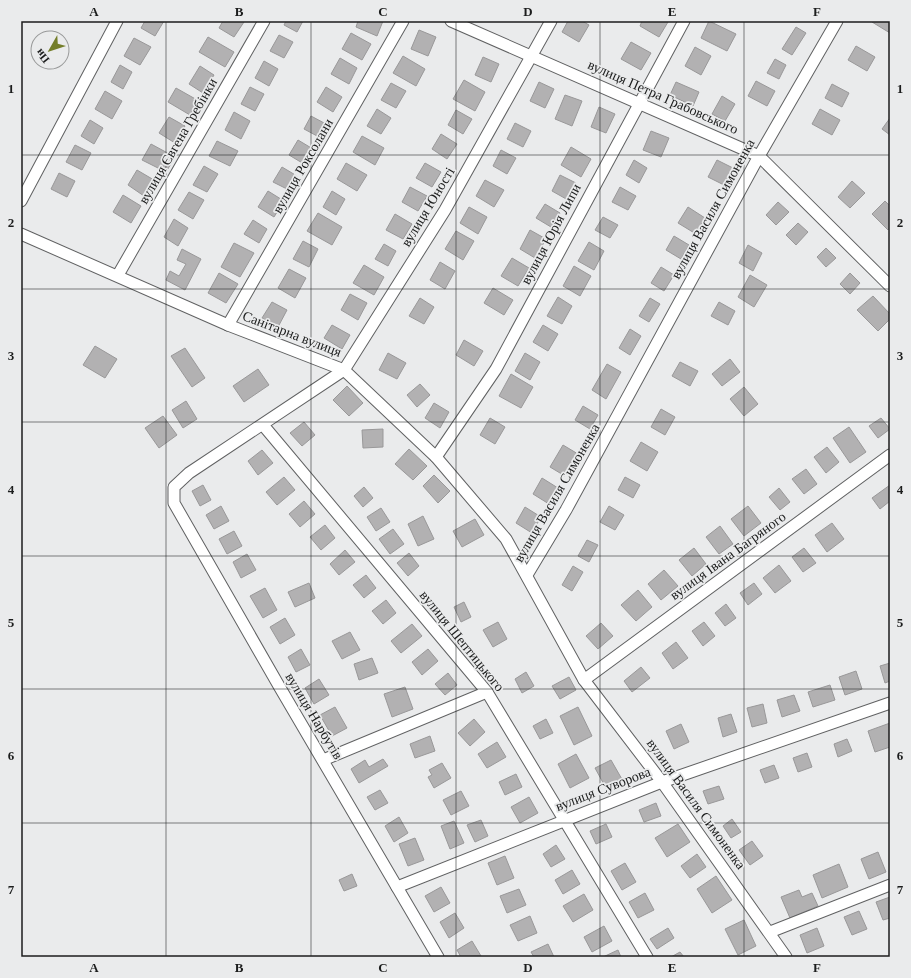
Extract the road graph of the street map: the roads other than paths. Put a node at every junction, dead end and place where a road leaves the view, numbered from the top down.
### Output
1 (117, 21) edge
2 (264, 21) edge
3 (403, 21) edge
4 (451, 21) edge
5 (551, 21) edge
6 (684, 21) edge
7 (837, 21) edge
8 (533, 57) junction
9 (639, 103) junction
10 (759, 156) junction
11 (21, 201) edge
12 (21, 234) edge
13 (118, 275) junction
14 (890, 286) edge
15 (228, 325) junction
16 (344, 370) junction
17 (263, 425) junction
18 (890, 455) edge
19 (436, 457) junction
20 (527, 574) junction
21 (584, 680) junction
22 (487, 692) junction
23 (890, 703) edge
24 (323, 760) junction
25 (662, 782) junction
26 (564, 820) junction
27 (397, 886) junction
28 (890, 886) edge
29 (770, 932) junction
30 (438, 957) edge
31 (647, 957) edge
32 (786, 957) edge

1 - 11 street
2 - 13 street, вулиця Євгена Гребінки
3 - 15 street, вулиця Роксолани
4 - 8 street, вулиця Петра Грабовського
5 - 8 street, вулиця Юності
6 - 9 street, вулиця Юрія Липи
7 - 10 street, вулиця Василя Симоненка
8 - 9 street, вулиця Петра Грабовського
8 - 16 street, вулиця Юності
9 - 10 street, вулиця Петра Грабовського
9 - 19 street, вулиця Юрія Липи
10 - 14 street, вулиця Петра Грабовського
10 - 20 street, вулиця Василя Симоненка
12 - 13 street, Санітарна вулиця
13 - 15 street, Санітарна вулиця
15 - 16 street, Санітарна вулиця
16 - 17 street
16 - 19 street, Санітарна вулиця
17 - 22 street, вулиця Шептицького
17 - 24 street, вулиця Нарбутів
18 - 21 street, вулиця Івана Багряного
19 - 20 street, Санітарна вулиця
20 - 21 street, вулиця Василя Симоненка
21 - 25 street, вулиця Василя Симоненка
22 - 24 street
22 - 26 street, вулиця Шептицького
23 - 25 street, вулиця Суворова
24 - 27 street, вулиця Нарбутів
25 - 26 street, вулиця Суворова
25 - 29 street, вулиця Василя Симоненка
26 - 27 street, вулиця Суворова
26 - 31 street, вулиця Шептицького
27 - 30 street, вулиця Нарбутів
28 - 29 street
29 - 32 street, вулиця Василя Симоненка

